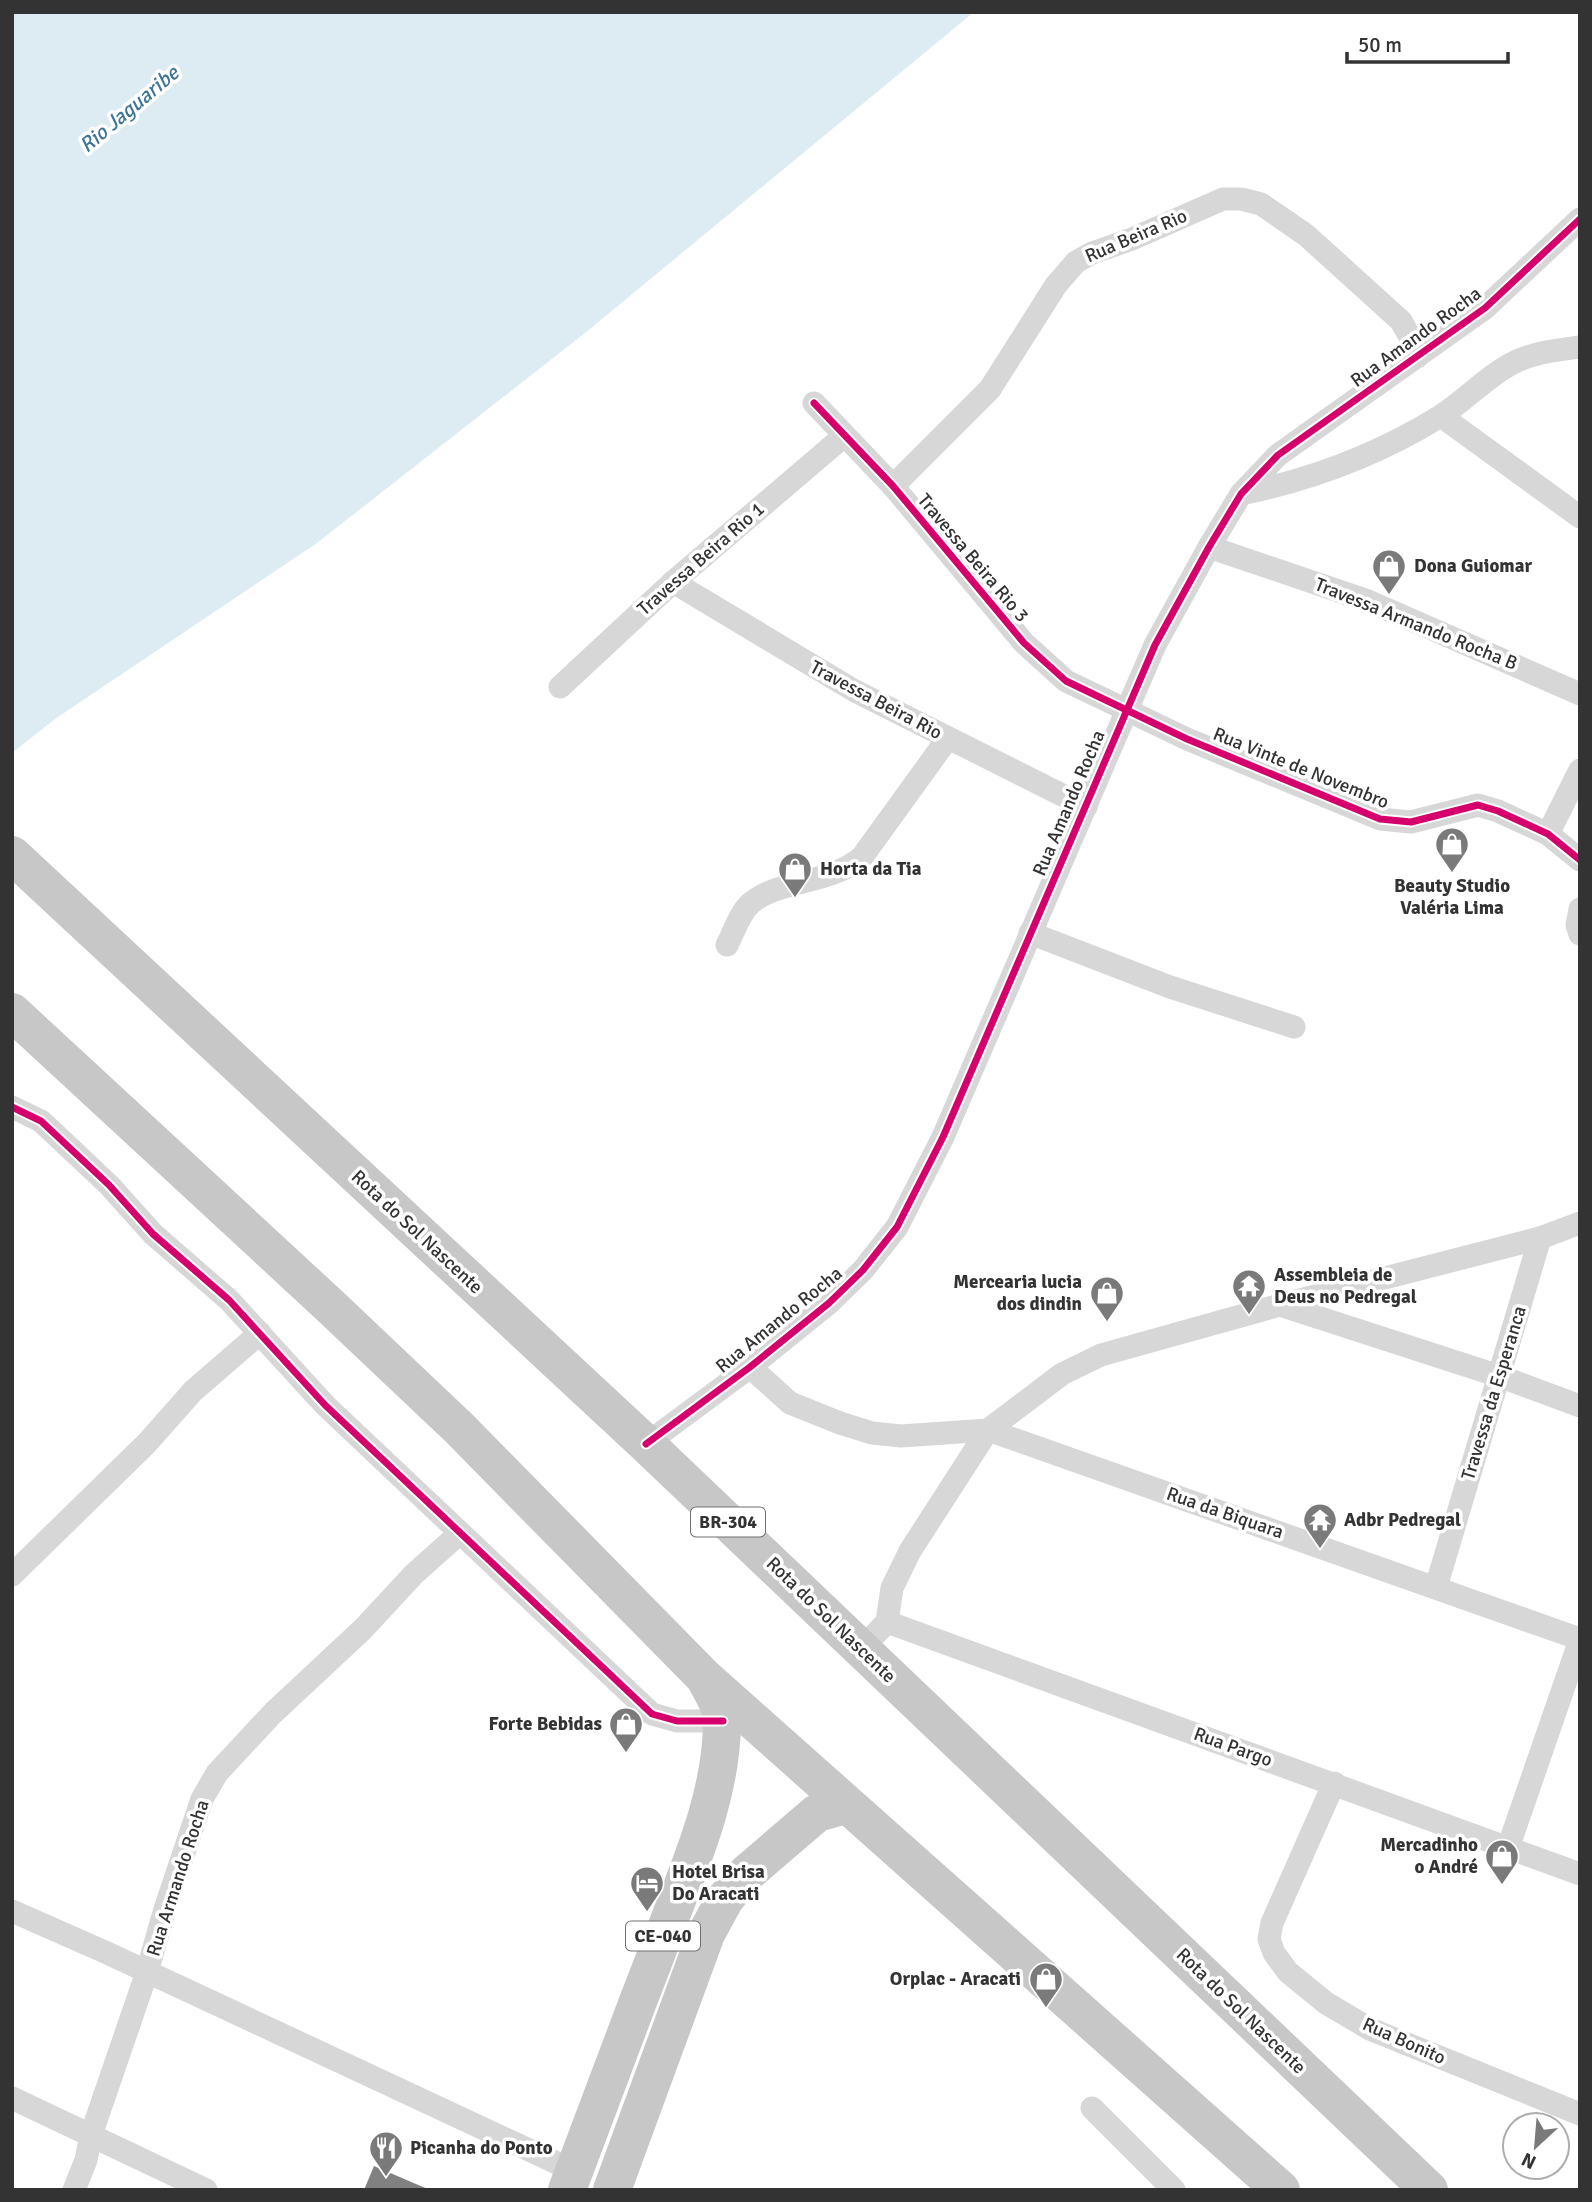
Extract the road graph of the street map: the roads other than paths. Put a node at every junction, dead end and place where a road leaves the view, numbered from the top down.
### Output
1 (1580, 219) edge
2 (1580, 347) edge
3 (1417, 358) junction
4 (814, 402) dead end
5 (1441, 416) junction
6 (844, 436) junction
7 (893, 486) junction
8 (1241, 494) junction
9 (1580, 517) edge
10 (1209, 547) junction
11 (673, 582) junction
12 (560, 687) dead end
13 (1580, 694) edge
14 (1127, 709) junction
15 (948, 738) junction
16 (1580, 770) edge
17 (1086, 807) junction
18 (1548, 834) junction
19 (16, 858) edge
20 (1580, 860) edge
21 (1580, 909) edge
22 (1030, 933) junction
23 (1580, 934) edge
24 (727, 945) dead end
25 (12, 1012) edge
26 (1294, 1027) dead end
27 (12, 1107) edge
28 (1580, 1223) edge
29 (1540, 1238) junction
30 (1280, 1305) junction
31 (260, 1333) junction
32 (750, 1367) junction
33 (1499, 1376) junction
34 (1580, 1406) edge
35 (988, 1430) junction
36 (646, 1444) junction
37 (460, 1533) junction
38 (12, 1575) edge
39 (1436, 1587) junction
40 (887, 1622) junction
41 (1580, 1639) edge
42 (861, 1649) junction
43 (705, 1678) junction
44 (723, 1721) junction
45 (1334, 1783) junction
46 (846, 1805) junction
47 (1508, 1848) junction
48 (1580, 1874) edge
49 (12, 1911) edge
50 (147, 1972) junction
51 (12, 2098) edge
52 (1092, 2108) dead end
53 (1578, 2110) edge
54 (91, 2135) junction
55 (571, 2180) edge
56 (1417, 2183) edge
57 (74, 2190) edge
58 (206, 2190) edge
59 (612, 2190) edge
60 (1174, 2190) edge
61 (1281, 2190) edge

1 - 3 street, Rua Amando Rocha
2 - 5 street
3 - 7 street, Rua Beira Rio
3 - 8 street, Rua Amando Rocha
4 - 6 street, Travessa Beira Rio 3
5 - 8 street
5 - 9 street
6 - 7 street, Travessa Beira Rio 3
6 - 11 street, Travessa Beira Rio 1
7 - 14 street, Travessa Beira Rio 3
8 - 10 street, Rua Amando Rocha
10 - 13 street, Travessa Armando Rocha B
10 - 14 street, Rua Amando Rocha
11 - 12 street, Travessa Beira Rio 1
11 - 15 street, Travessa Beira Rio
14 - 17 street, Rua Amando Rocha
14 - 18 street, Rua Vinte de Novembro
15 - 17 street, Travessa Beira Rio
15 - 24 street
16 - 18 street
17 - 22 street, Rua Amando Rocha
18 - 20 street, Rua Vinte de Novembro
19 - 36 highway, Rota do Sol Nascente / BR-304
21 - 23 street
22 - 26 street
22 - 32 street, Rua Amando Rocha
25 - 43 highway
27 - 31 street
28 - 29 street
29 - 30 street
29 - 33 street, Travessa da Esperanca
30 - 33 street
30 - 35 street
31 - 37 street
31 - 38 street
32 - 35 street
32 - 36 street, Rua Amando Rocha
33 - 34 street
33 - 39 street, Travessa da Esperanca
35 - 39 street, Rua da Biquara
35 - 40 street
36 - 42 highway, Rota do Sol Nascente / BR-304
37 - 44 street
37 - 50 street, Rua Armando Rocha
39 - 41 street, Rua da Biquara
40 - 42 street
40 - 45 street, Rua Pargo
41 - 47 street
42 - 56 highway, Rota do Sol Nascente / BR-304
43 - 44 highway, CE-040
43 - 46 highway
44 - 55 highway, CE-040
45 - 47 street, Rua Pargo
45 - 53 street, Rua Bonito
46 - 59 highway, CE-040
46 - 61 highway
47 - 48 street, Rua Pargo
49 - 50 street
50 - 54 street, Rua Armando Rocha
50 - 55 street
51 - 54 street
52 - 60 street
54 - 57 street, Rua Armando Rocha
54 - 58 street

